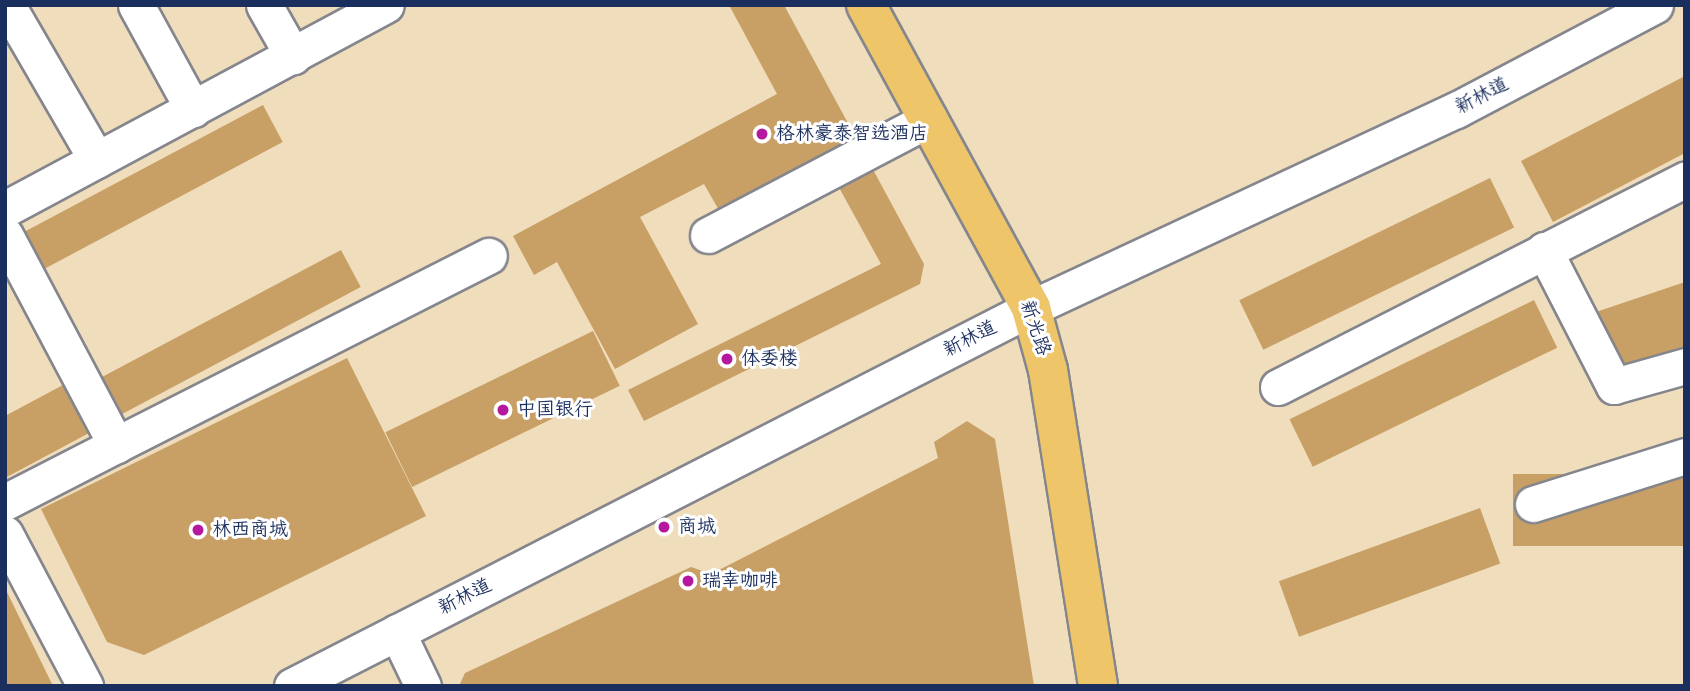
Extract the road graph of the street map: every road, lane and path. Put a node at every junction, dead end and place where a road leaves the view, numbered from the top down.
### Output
1 (7, 5) edge
2 (136, 5) edge
3 (264, 5) edge
4 (386, 5) edge
5 (866, 5) edge
6 (1655, 5) edge
7 (293, 56) junction
8 (193, 109) junction
9 (929, 119) junction
10 (97, 160) junction
11 (1685, 180) edge
12 (5, 209) edge
13 (5, 234) edge
14 (708, 235) dead end
15 (1544, 250) junction
16 (489, 256) dead end
17 (1031, 308) junction
18 (1685, 366) edge
19 (1278, 387) dead end
20 (116, 445) junction
21 (1685, 456) edge
22 (5, 502) edge
23 (1533, 504) dead end
24 (5, 534) edge
25 (397, 632) junction
26 (85, 686) edge
27 (292, 686) edge
28 (423, 686) edge
29 (1098, 686) edge

1 - 10 street
2 - 8 street
3 - 7 street
4 - 7 street
5 - 9 main road, 新光路
6 - 17 street, 新林道
7 - 8 street
8 - 10 street
9 - 14 street
9 - 17 main road, 新光路
10 - 12 street
11 - 15 street
13 - 20 street
15 - 18 street
15 - 19 street
16 - 20 street
17 - 25 street, 新林道
17 - 29 main road, 新光路
20 - 22 street
21 - 23 street
24 - 26 street
25 - 27 street, 新林道
25 - 28 street

